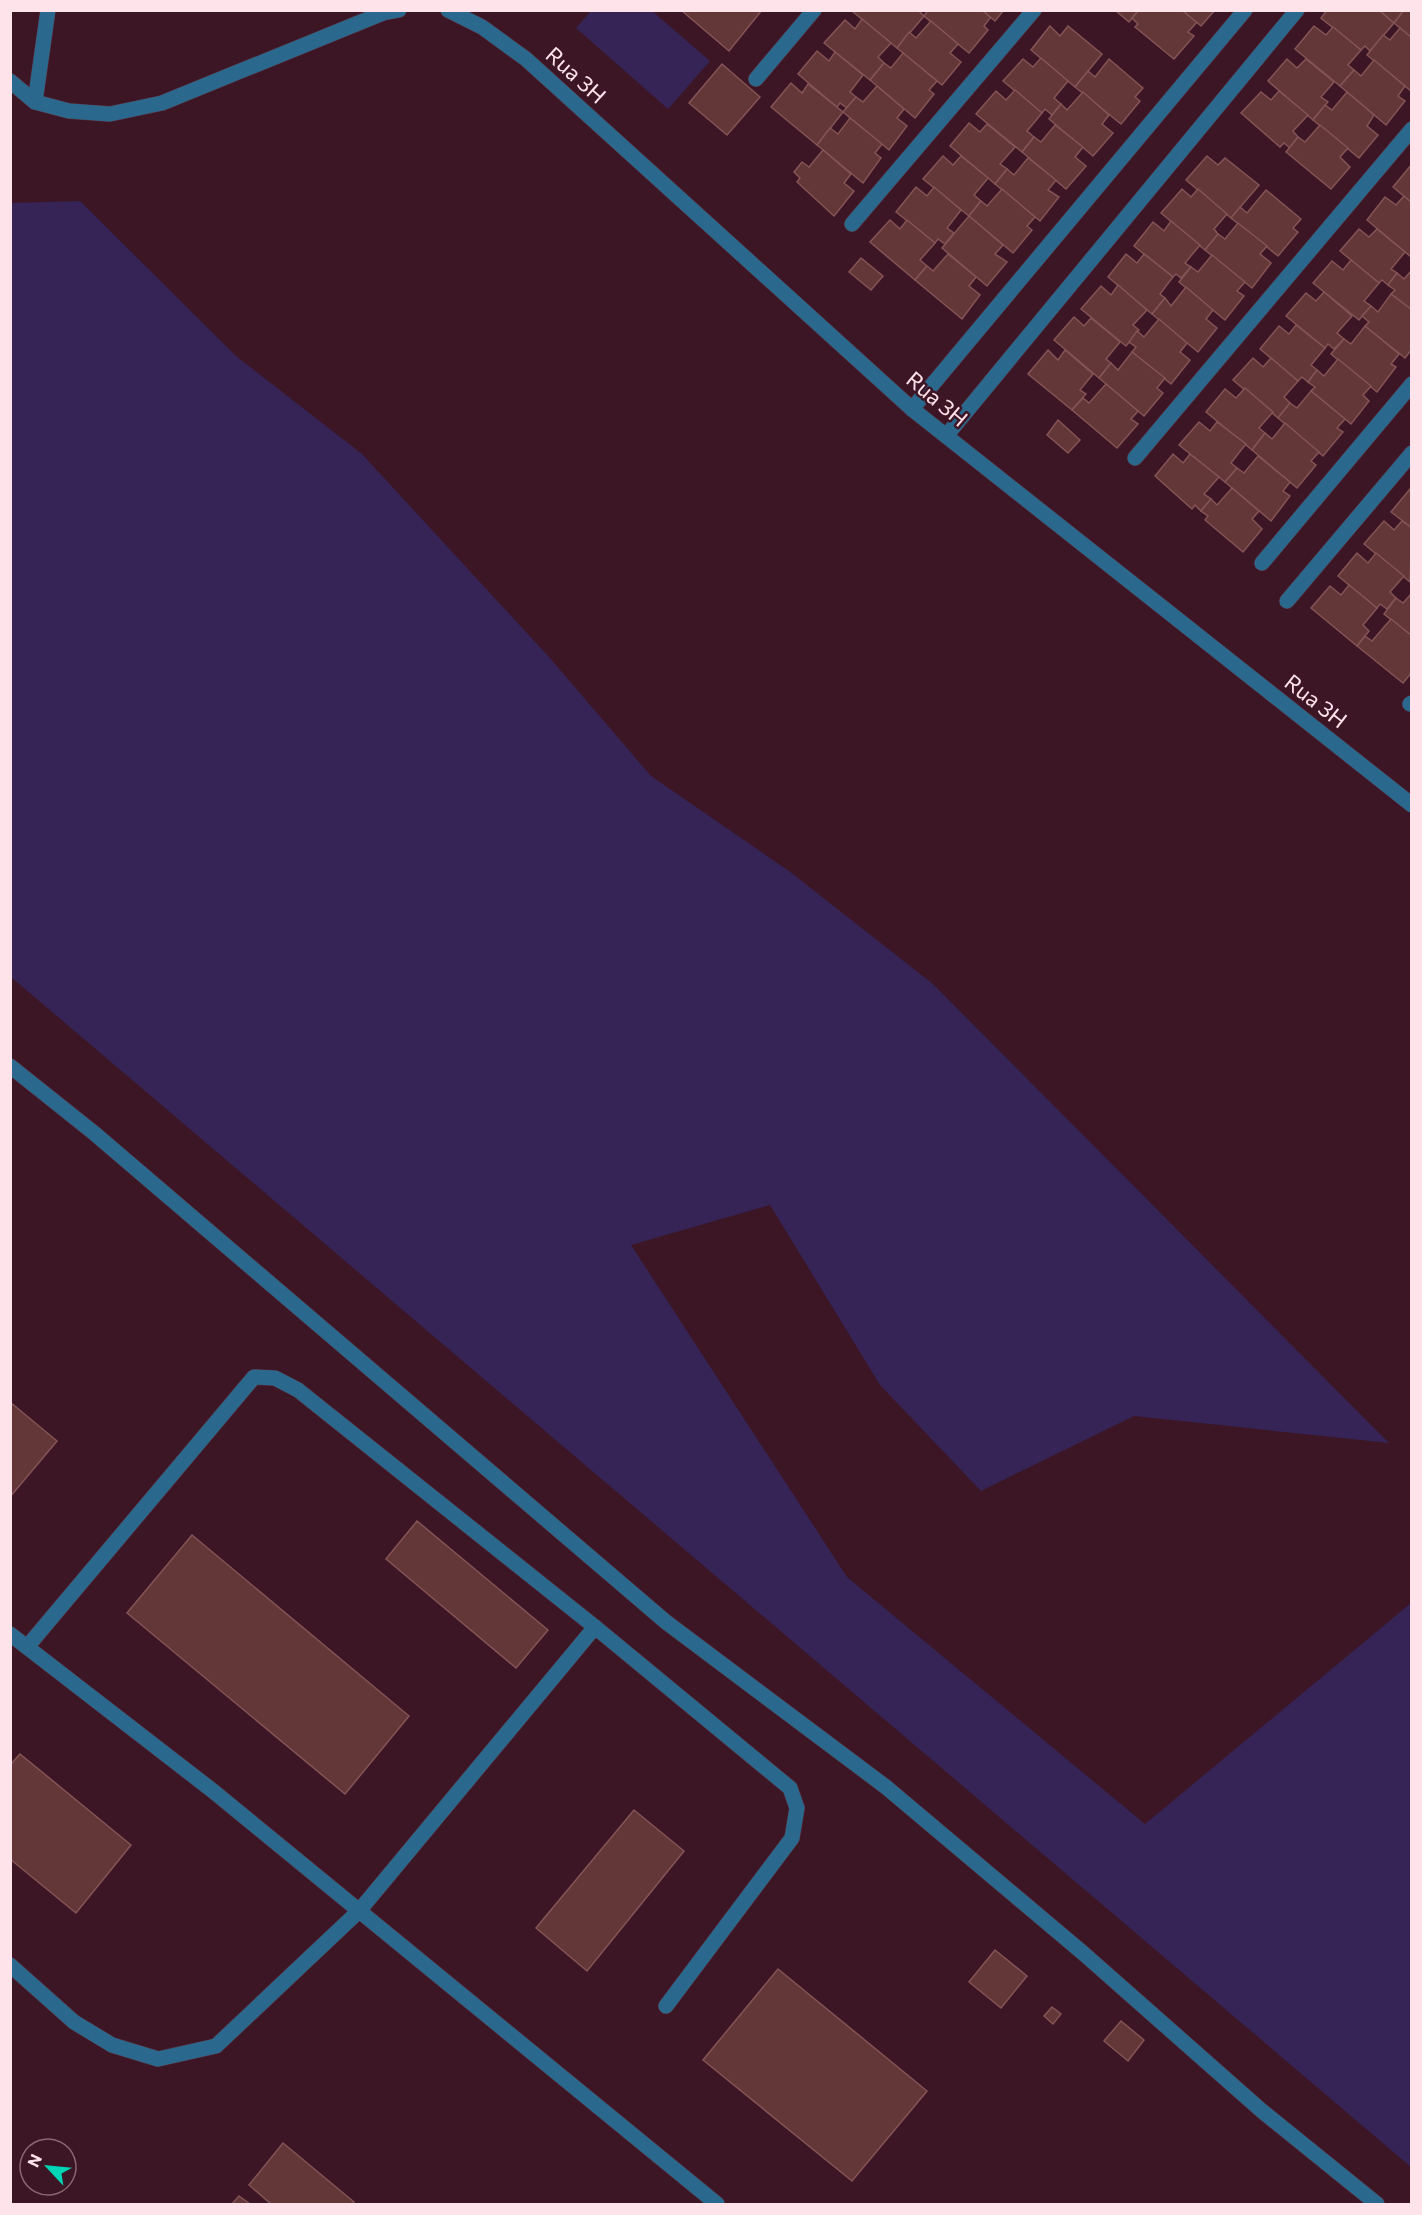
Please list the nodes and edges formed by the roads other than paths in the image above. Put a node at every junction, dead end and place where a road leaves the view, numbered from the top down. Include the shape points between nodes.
1 (48, 10) edge
2 (399, 10) edge
3 (448, 10) edge
4 (814, 10) edge
5 (1034, 10) edge
6 (1245, 10) edge
7 (1297, 10) edge
8 (756, 79) dead end
9 (10, 81) edge
10 (35, 102) junction
11 (1412, 129) edge
12 (852, 224) dead end
13 (1412, 384) edge
14 (912, 409) junction
15 (946, 436) junction
16 (1412, 453) edge
17 (1135, 458) dead end
18 (1262, 563) dead end
19 (1287, 601) dead end
20 (1412, 805) edge
21 (10, 1066) edge
22 (595, 1627) junction
23 (10, 1634) edge
24 (27, 1647) junction
25 (359, 1911) junction
26 (10, 1965) edge
27 (666, 2006) dead end
28 (717, 2205) edge
29 (1377, 2205) edge

1 - 10 street
2 - 10 street via 383,13 162,103 110,114 69,111
3 - 14 street, Rua 3H via 482,27 526,60
4 - 8 street
5 - 12 street
6 - 14 street
7 - 15 street
9 - 10 street
11 - 17 street
13 - 18 street
14 - 15 street, Rua 3H
15 - 20 street, Rua 3H
16 - 19 street
21 - 29 street via 666,1622 886,1787
22 - 24 street via 298,1390 274,1378 254,1377
22 - 25 street
22 - 27 street via 790,1788 797,1808 792,1838
23 - 24 street
24 - 25 street via 213,1791
25 - 26 street via 216,2046 158,2059 112,2044 74,2022
25 - 28 street

